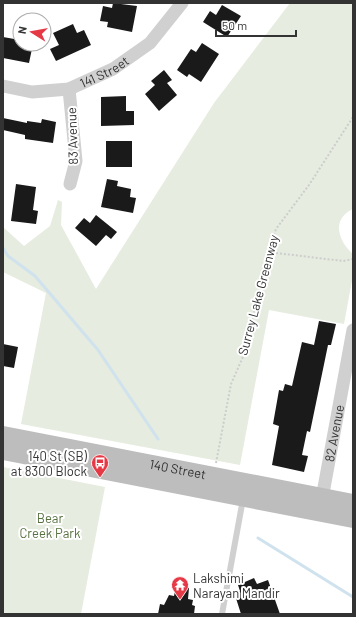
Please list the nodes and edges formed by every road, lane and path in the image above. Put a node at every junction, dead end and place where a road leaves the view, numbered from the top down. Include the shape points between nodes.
1 (182, 3) edge
2 (3, 86) edge
3 (69, 89) junction
4 (353, 117) edge
5 (70, 184) dead end
6 (268, 252) junction
7 (353, 259) edge
8 (353, 330) edge
9 (3, 435) edge
10 (3, 451) edge
11 (215, 465) dead end
12 (243, 497) junction
13 (353, 503) edge
14 (321, 505) junction
15 (353, 519) edge
16 (222, 614) edge

1 - 3 street, 141 Street via 150,42 114,69
2 - 3 street, 141 Street via 32,92
3 - 5 street, 83 Avenue via 76,161
4 - 6 path, Surrey Lake Greenway via 309,185 276,229
6 - 7 path via 343,261
6 - 11 path, Surrey Lake Greenway via 246,350 231,384
8 - 14 street, 82 Avenue
9 - 14 main road, 140 Street
10 - 12 main road, 140 Street
12 - 14 main road, 140 Street
12 - 16 lane
13 - 14 main road, 140 Street
14 - 15 main road, 140 Street

